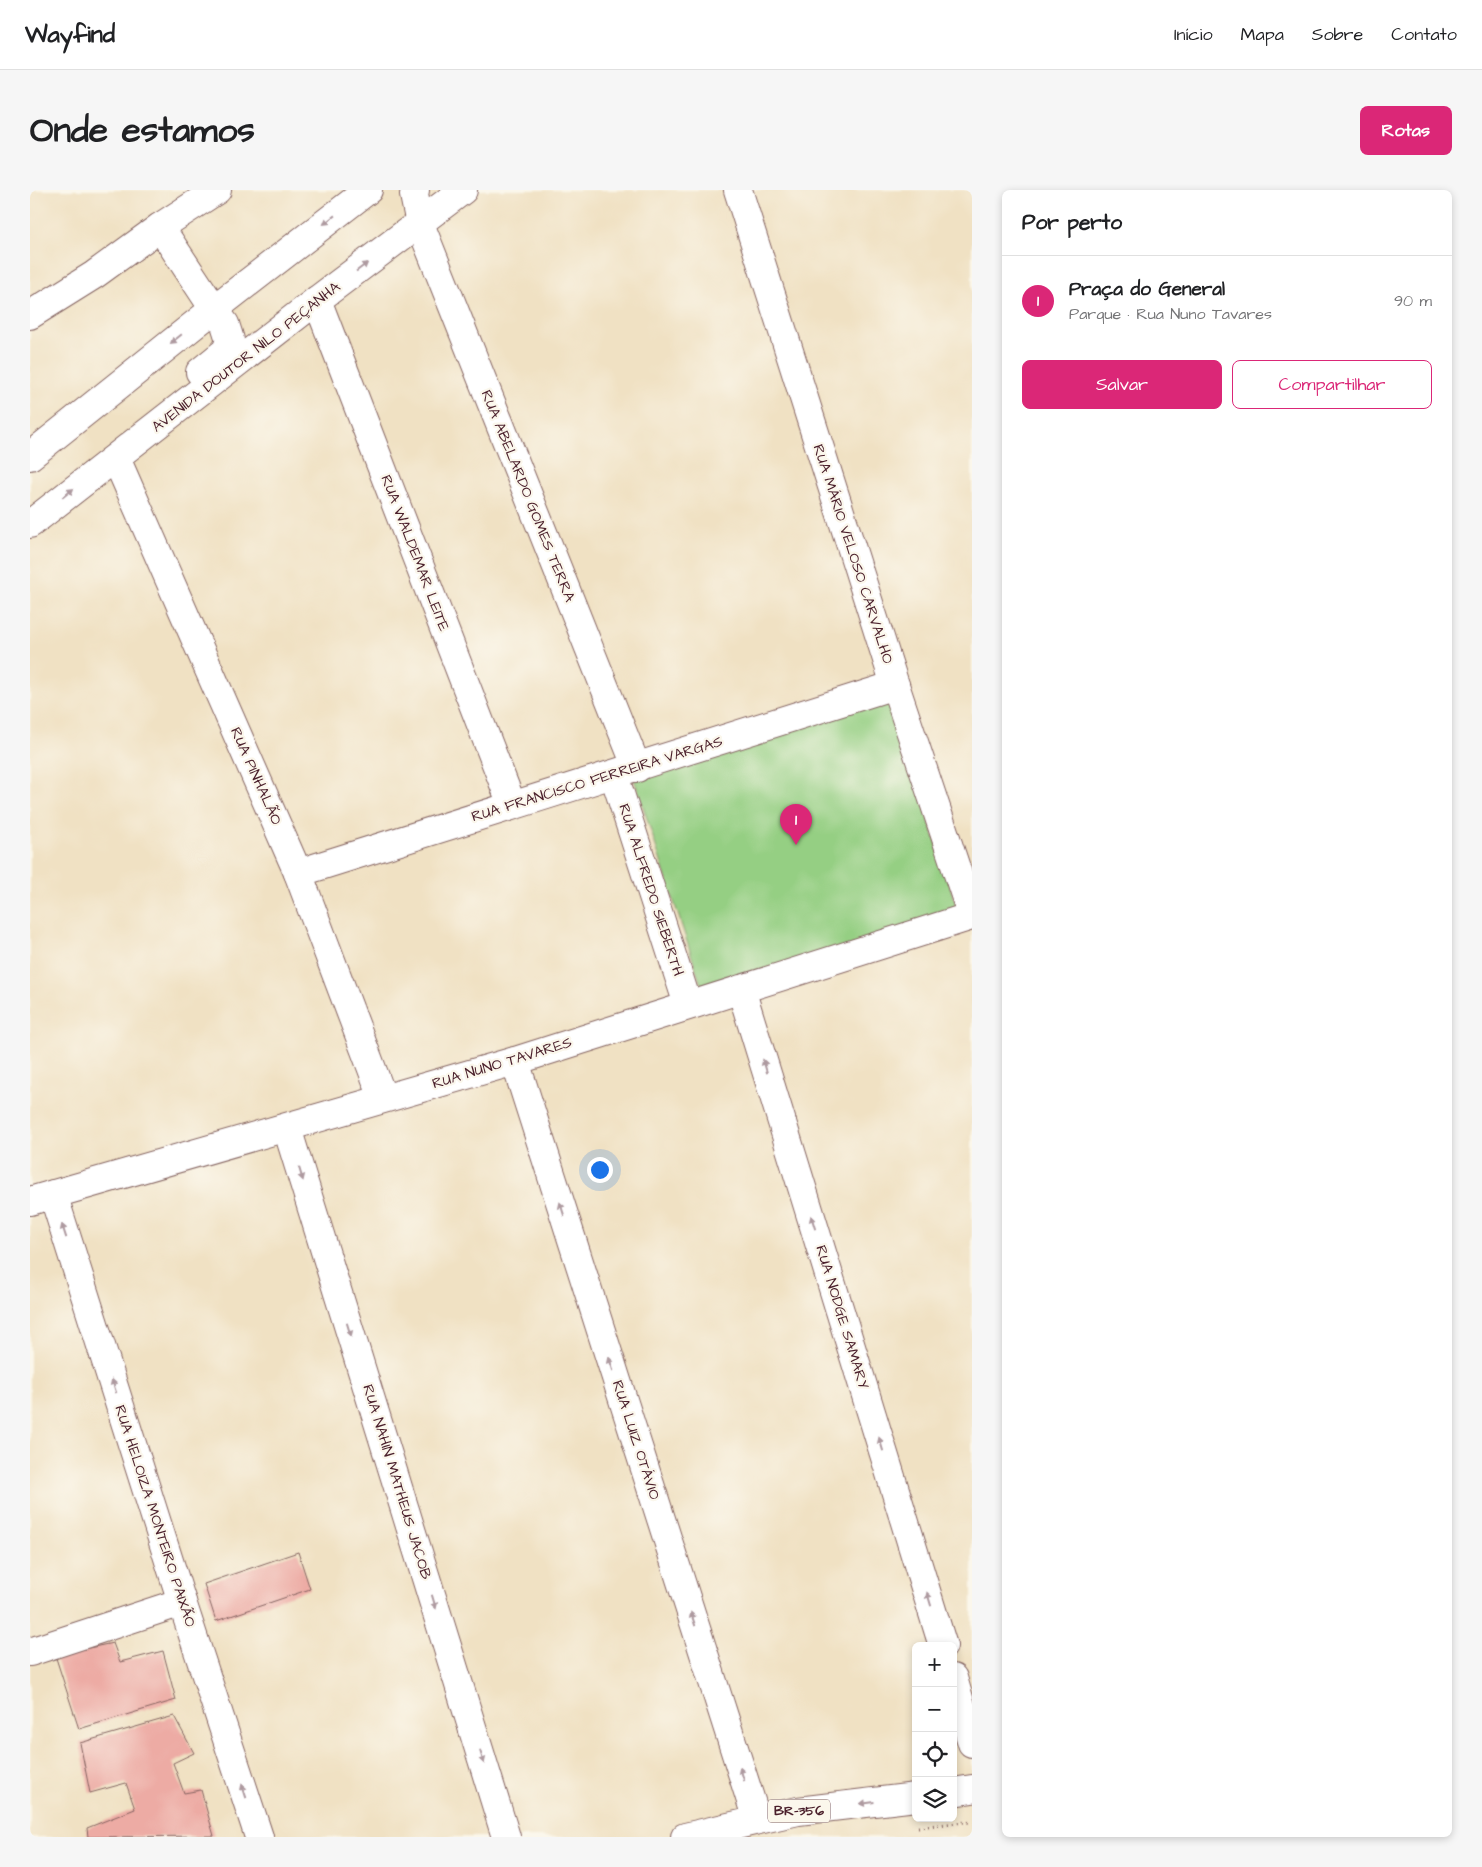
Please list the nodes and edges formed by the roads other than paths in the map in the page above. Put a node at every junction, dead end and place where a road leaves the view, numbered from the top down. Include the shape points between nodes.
1 (368, 190) edge
2 (415, 190) edge
3 (463, 190) edge
4 (738, 190) edge
5 (202, 194) edge
6 (420, 224) junction
7 (160, 227) junction
8 (317, 300) junction
9 (214, 309) junction
10 (30, 315) edge
11 (30, 456) edge
12 (116, 458) junction
13 (30, 524) edge
14 (895, 685) junction
15 (626, 772) junction
16 (512, 805) junction
17 (298, 873) junction
18 (972, 916) edge
19 (741, 989) junction
20 (688, 1005) junction
21 (515, 1061) junction
22 (383, 1098) junction
23 (287, 1128) junction
24 (41, 1197) edge
25 (182, 1602) junction
26 (942, 1642) edge
27 (30, 1652) edge
28 (956, 1687) edge
29 (972, 1742) edge
30 (972, 1789) edge
31 (957, 1791) edge
32 (912, 1797) edge
33 (757, 1820) junction
34 (259, 1837) edge
35 (506, 1837) edge
36 (684, 1837) edge

1 -> 9 street
2 - 6 street, RUA ABELARDO GOMES TERRA
3 - 6 street, AVENIDA DOUTOR NILO PEÇANHA
4 - 14 street, RUA MÁRIO VELOSO CARVALHO
5 - 7 street
8 -> 6 street, AVENIDA DOUTOR NILO PEÇANHA
6 - 15 street, RUA ABELARDO GOMES TERRA
7 - 9 street
7 - 10 street via 94,275
8 - 12 street, AVENIDA DOUTOR NILO PEÇANHA
8 - 16 street, RUA WALDEMAR LEITE
9 -> 11 street
9 - 12 street via 229,332 226,350 151,412
13 -> 12 street, AVENIDA DOUTOR NILO PEÇANHA
12 - 17 street, RUA PINHALÃO
14 - 15 street, RUA FRANCISCO FERREIRA VARGAS
14 - 18 street, RUA MÁRIO VELOSO CARVALHO
15 - 16 street, RUA FRANCISCO FERREIRA VARGAS
15 - 20 street, RUA ALFREDO SIEBERTH
16 - 17 street, RUA FRANCISCO FERREIRA VARGAS
17 - 22 street, RUA PINHALÃO
18 - 19 street, RUA NUNO TAVARES
19 - 20 street, RUA NUNO TAVARES
26 -> 19 street, RUA NODGE SAMARY
20 - 21 street, RUA NUNO TAVARES
21 - 22 street, RUA NUNO TAVARES
33 -> 21 street, RUA LUIZ OTÁVIO
22 - 23 street, RUA NUNO TAVARES
23 - 24 street, RUA NUNO TAVARES
23 -> 35 street, RUA NAHIN MATHEUS JACOB
25 -> 24 street, RUA HELOIZA MONTEIRO PAIXÃO
25 - 27 street
34 -> 25 street, RUA HELOIZA MONTEIRO PAIXÃO
28 - 29 street
30 - 31 street
32 -> 33 street, BR-356 via 798,1811
33 - 36 street, BR-356

